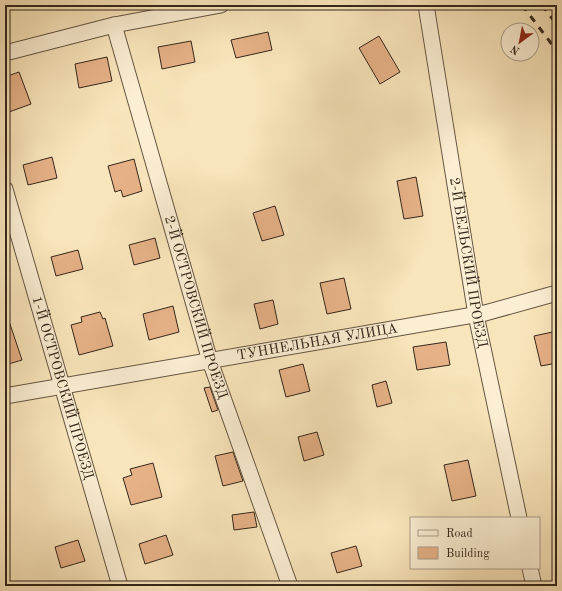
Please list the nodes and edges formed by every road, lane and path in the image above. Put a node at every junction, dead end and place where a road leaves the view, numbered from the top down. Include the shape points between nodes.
1 (221, 5) edge
2 (426, 5) edge
3 (114, 25) junction
4 (5, 53) edge
5 (5, 190) edge
6 (557, 293) edge
7 (476, 315) junction
8 (210, 361) junction
9 (62, 386) junction
10 (5, 396) edge
11 (519, 517) edge
12 (530, 569) edge
13 (120, 586) edge
14 (290, 586) edge
15 (534, 586) edge

1 - 3 street
2 - 7 street, 2-Й БЕЛЬСКИЙ ПРОЕЗД
3 - 4 street
3 - 8 street, 2-Й ОСТРОВСКИЙ ПРОЕЗД
5 - 9 street, 1-Й ОСТРОВСКИЙ ПРОЕЗД
6 - 7 street, ТУННЕЛЬНАЯ УЛИЦА
7 - 8 street, ТУННЕЛЬНАЯ УЛИЦА
7 - 11 street, 2-Й БЕЛЬСКИЙ ПРОЕЗД
8 - 9 street, ТУННЕЛЬНАЯ УЛИЦА
8 - 14 street, 2-Й ОСТРОВСКИЙ ПРОЕЗД
9 - 10 street, ТУННЕЛЬНАЯ УЛИЦА
9 - 13 street, 1-Й ОСТРОВСКИЙ ПРОЕЗД
12 - 15 street

